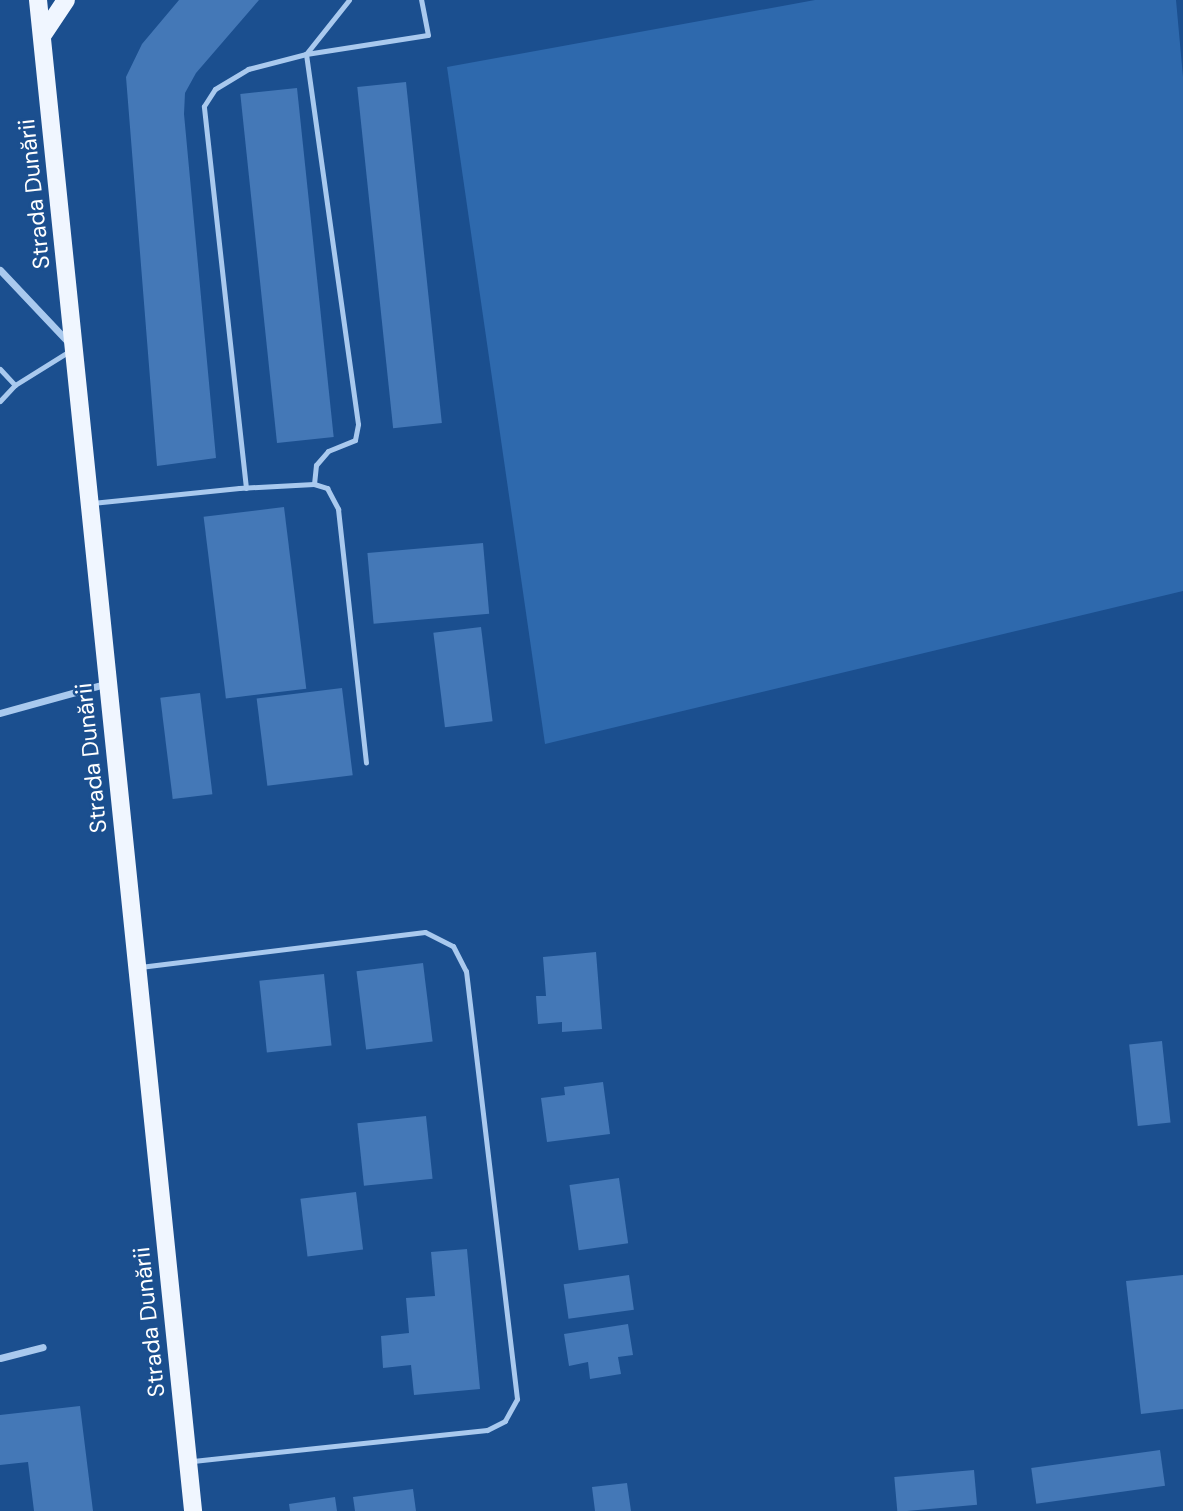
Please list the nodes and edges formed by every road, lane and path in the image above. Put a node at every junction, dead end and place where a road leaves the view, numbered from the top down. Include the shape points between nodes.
1 (38, 0) edge
2 (66, 0) edge
3 (349, 0) edge
4 (421, 0) edge
5 (42, 36) junction
6 (306, 54) junction
7 (0, 270) edge
8 (74, 349) junction
9 (0, 369) edge
10 (15, 384) junction
11 (0, 401) edge
12 (314, 484) junction
13 (246, 488) junction
14 (90, 503) junction
15 (108, 683) junction
16 (0, 713) edge
17 (366, 762) dead end
18 (138, 968) junction
19 (43, 1347) dead end
20 (0, 1358) edge
21 (188, 1461) junction
22 (193, 1511) edge

1 - 5 main road, Strada Dunării
2 - 5 main road
3 - 6 lane
4 - 6 lane via 428,35
5 - 8 main road, Strada Dunării
6 - 12 lane via 358,424 355,440 328,451 316,465
6 - 13 lane via 248,69 215,89 204,106
7 - 8 street
8 - 10 lane
8 - 14 main road, Strada Dunării
9 - 10 lane
10 - 11 lane
12 - 13 lane
12 - 17 lane via 327,488 338,509
13 - 14 lane
14 - 15 main road, Strada Dunării
15 - 16 street
15 - 18 main road, Strada Dunării
18 - 21 main road, Strada Dunării
18 - 21 lane via 425,932 453,946 466,971 517,1399 505,1421 487,1430
19 - 20 street
21 - 22 main road, Strada Dunării

